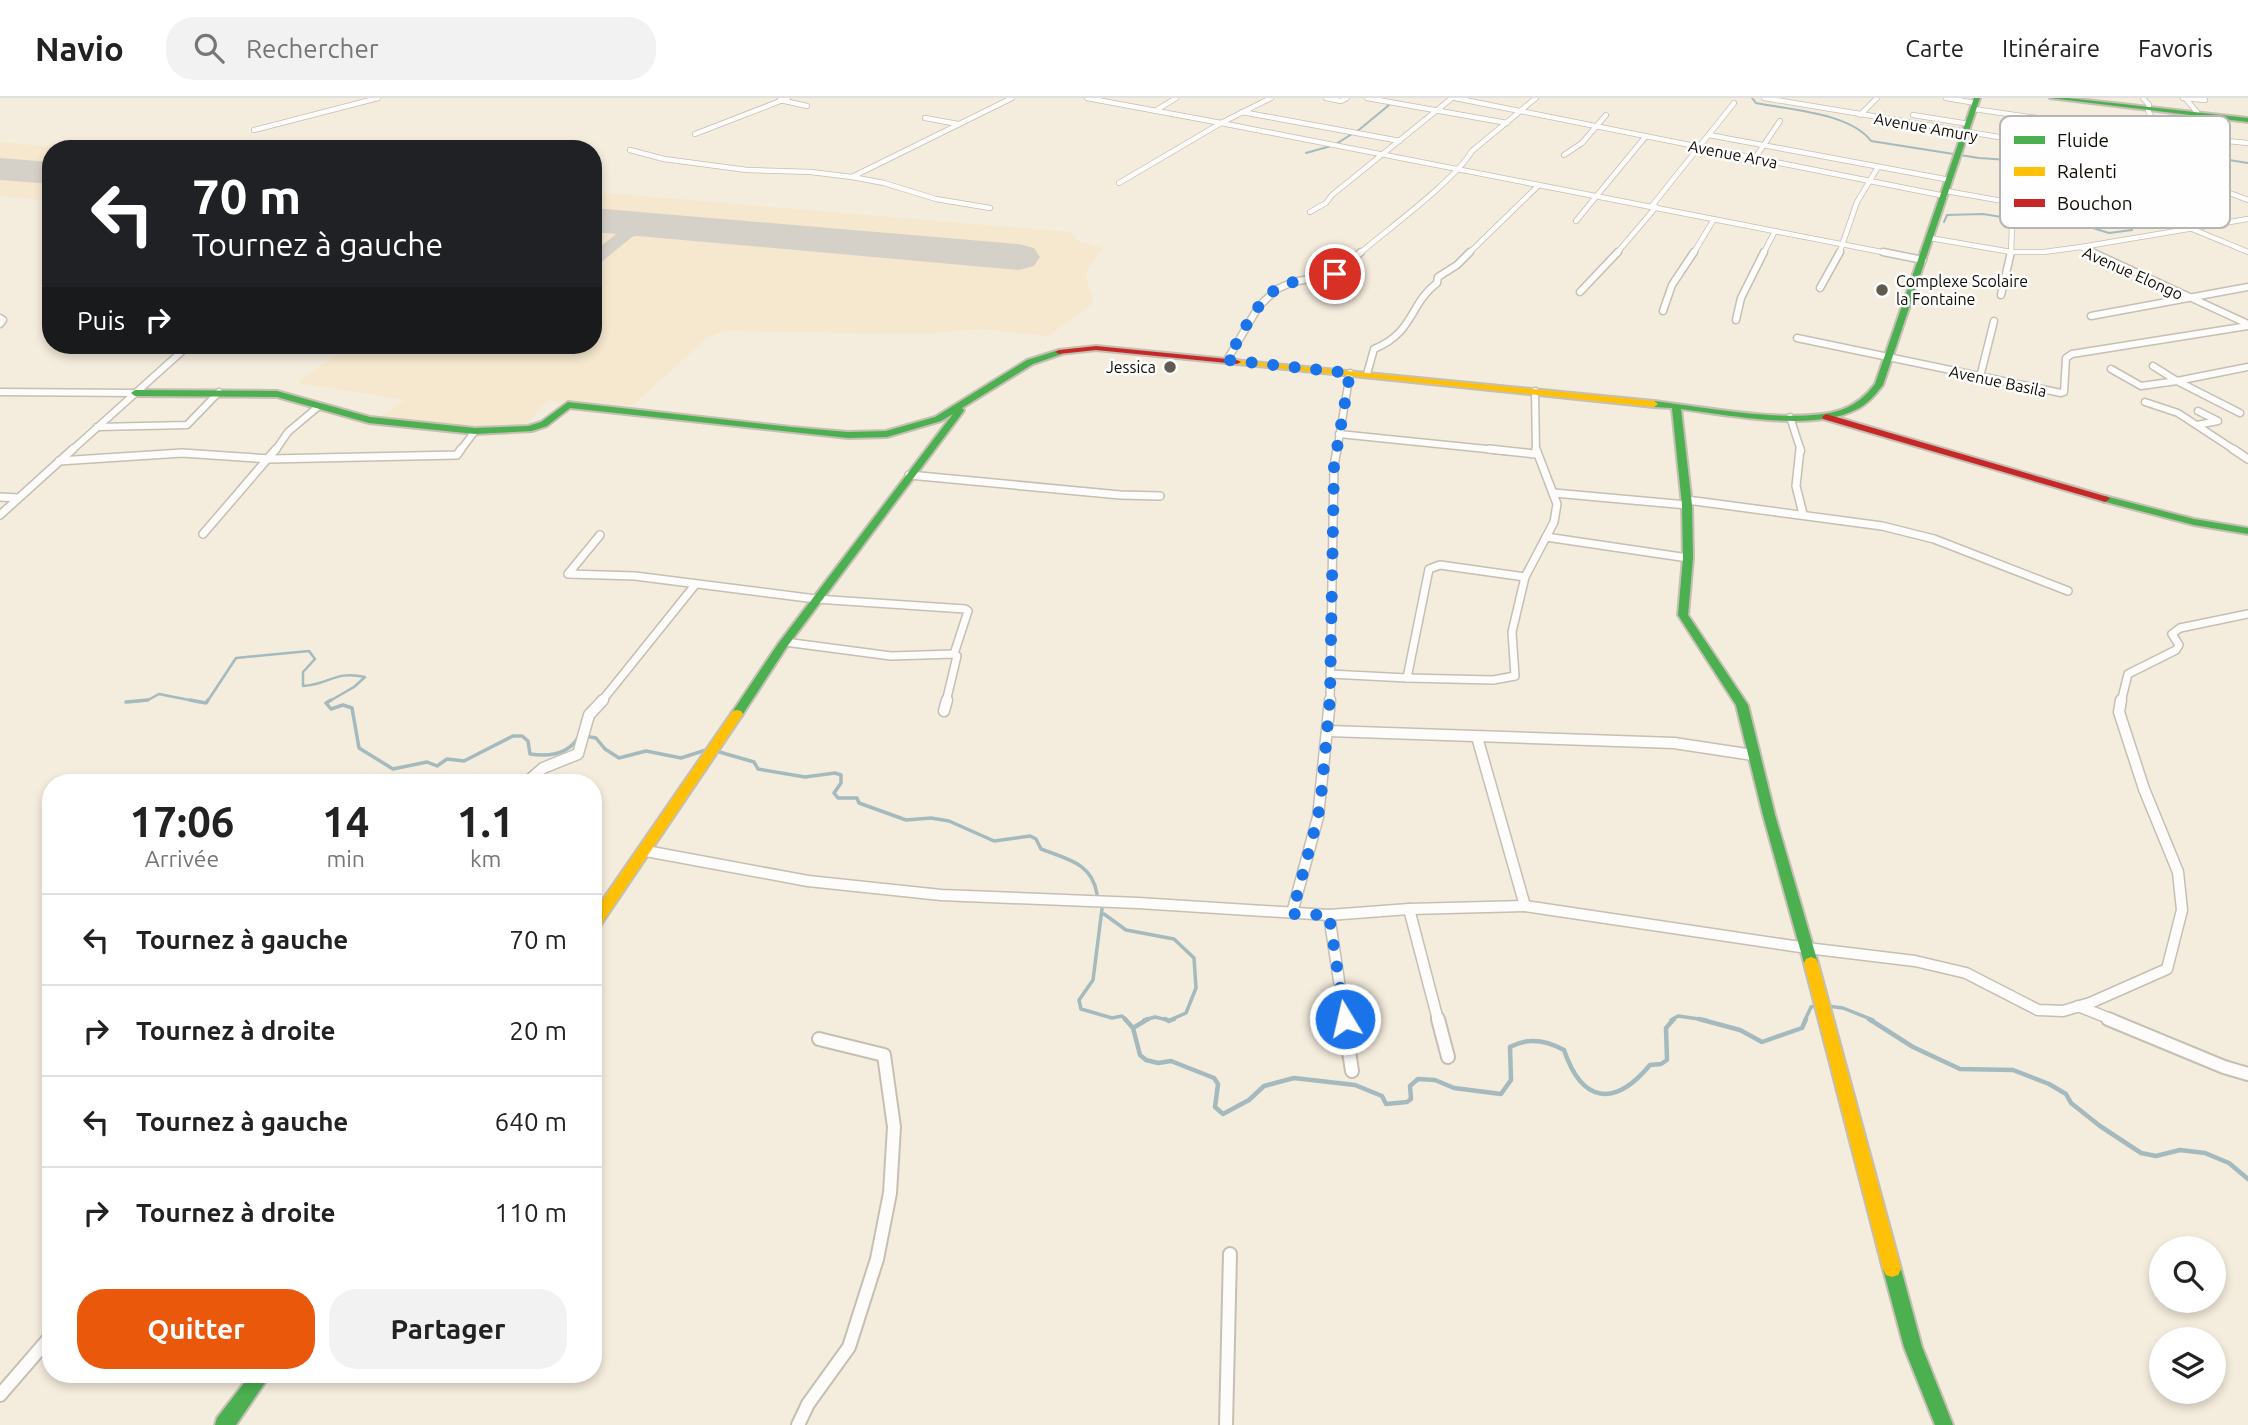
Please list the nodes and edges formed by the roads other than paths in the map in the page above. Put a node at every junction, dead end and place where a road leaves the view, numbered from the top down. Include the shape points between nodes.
1 (378, 98) edge
2 (772, 98) edge
3 (788, 98) edge
4 (997, 98) edge
5 (1087, 98) edge
6 (1176, 98) edge
7 (1271, 98) edge
8 (1326, 98) edge
9 (1347, 98) edge
10 (1367, 98) edge
11 (1453, 98) edge
12 (1536, 98) edge
13 (1764, 98) edge
14 (1877, 98) edge
15 (1946, 98) edge
16 (2053, 98) edge
17 (2072, 98) edge
18 (2184, 98) edge
19 (1011, 99) edge
20 (782, 100) junction
21 (2205, 100) dead end
22 (1734, 103) dead end
23 (1976, 103) edge
24 (2146, 105) edge
25 (807, 106) dead end
26 (1435, 109) junction
27 (1155, 111) junction
28 (1521, 111) junction
29 (1242, 112) junction
30 (2197, 112) junction
31 (1606, 115) dead end
32 (1860, 115) junction
33 (1913, 115) dead end
34 (2054, 116) edge
35 (2226, 116) edge
36 (2226, 116) edge
37 (2230, 117) edge
38 (2230, 117) edge
39 (925, 118) dead end
40 (2248, 119) edge
41 (1780, 121) dead end
42 (1221, 123) junction
43 (1507, 123) junction
44 (960, 124) junction
45 (1595, 127) junction
46 (1967, 129) junction
47 (254, 130) dead end
48 (695, 134) dead end
49 (1709, 135) junction
50 (2000, 135) edge
51 (1646, 136) junction
52 (1400, 141) junction
53 (2230, 141) edge
54 (2248, 143) edge
55 (1764, 144) junction
56 (1699, 147) junction
57 (629, 150) dead end
58 (1383, 154) junction
59 (1564, 155) dead end
60 (1818, 155) junction
61 (1755, 158) junction
62 (1878, 167) junction
63 (1457, 169) junction
64 (1809, 169) junction
65 (852, 177) junction
66 (1870, 181) junction
67 (1119, 183) dead end
68 (1539, 185) junction
69 (1947, 189) junction
70 (2230, 193) edge
71 (1595, 196) junction
72 (2000, 199) edge
73 (2248, 200) edge
74 (1653, 207) junction
75 (990, 208) dead end
76 (1310, 212) dead end
77 (1714, 219) junction
78 (2248, 219) edge
79 (1576, 221) dead end
80 (2230, 222) edge
81 (2012, 228) edge
82 (2198, 228) edge
83 (2193, 229) junction
84 (1775, 231) junction
85 (1930, 238) junction
86 (1844, 244) junction
87 (2081, 247) junction
88 (2011, 252) junction
89 (2248, 253) edge
90 (1923, 260) junction
91 (2248, 287) edge
92 (1820, 288) dead end
93 (1580, 292) dead end
94 (2001, 295) dead end
95 (2191, 298) junction
96 (1662, 311) dead end
97 (2091, 316) dead end
98 (1736, 320) dead end
99 (1994, 321) dead end
100 (2248, 325) edge
101 (1797, 338) dead end
102 (179, 354) edge
103 (1890, 358) junction
104 (1227, 360) junction
105 (2153, 366) dead end
106 (2248, 368) edge
107 (2111, 369) dead end
108 (1350, 373) junction
109 (1367, 374) junction
110 (1980, 377) junction
111 (2177, 381) junction
112 (1535, 391) junction
113 (0, 392) edge
114 (219, 392) junction
115 (135, 393) junction
116 (2145, 402) dead end
117 (965, 404) junction
118 (1676, 405) junction
119 (319, 406) junction
120 (2198, 411) dead end
121 (2240, 413) dead end
122 (1823, 416) junction
123 (1790, 417) junction
124 (923, 425) junction
125 (2197, 425) junction
126 (97, 427) junction
127 (475, 431) junction
128 (942, 434) junction
129 (1339, 434) junction
130 (1535, 454) dead end
131 (270, 458) junction
132 (2248, 459) edge
133 (59, 461) junction
134 (909, 475) junction
135 (1555, 492) junction
136 (1160, 496) dead end
137 (0, 498) edge
138 (18, 498) junction
139 (1687, 503) junction
140 (1803, 514) junction
141 (0, 515) edge
142 (2248, 531) edge
143 (203, 534) dead end
144 (600, 535) dead end
145 (1546, 537) junction
146 (1688, 558) junction
147 (1525, 577) junction
148 (695, 585) junction
149 (2068, 591) dead end
150 (816, 599) junction
151 (2248, 614) edge
152 (785, 642) junction
153 (954, 654) junction
154 (1330, 674) junction
155 (1407, 678) junction
156 (944, 711) dead end
157 (1328, 731) junction
158 (1477, 737) junction
159 (1753, 755) junction
160 (536, 774) edge
161 (646, 851) junction
162 (1525, 906) junction
163 (1409, 909) junction
164 (602, 912) edge
165 (1292, 914) junction
166 (1329, 915) junction
167 (1807, 948) junction
168 (2078, 1006) junction
169 (819, 1039) dead end
170 (1448, 1057) dead end
171 (1352, 1071) dead end
172 (2248, 1074) edge
173 (1230, 1254) dead end
174 (42, 1346) edge
175 (255, 1383) edge
176 (0, 1395) edge
177 (224, 1425) edge
178 (798, 1425) edge
179 (1226, 1425) edge
180 (1944, 1425) edge

1 - 47 street
2 - 20 street
3 - 20 street
4 - 19 street
5 - 27 street
6 - 27 street
7 - 29 street
8 - 9 street
10 - 26 street
11 - 26 street
11 - 28 street, Avenue Arva
12 - 28 street
13 - 32 street, Avenue Amury
14 - 32 street
15 - 23 street
16 - 24 street
17 - 24 street
18 - 21 street
18 - 30 street
19 - 44 street
20 - 25 street
20 - 48 street
22 - 49 street
23 - 34 street
23 - 46 street
24 - 30 street
24 - 35 street
26 - 43 street
26 - 52 street
27 - 42 street
28 - 43 street
28 - 45 street, Avenue Arva
29 - 42 street
29 - 52 street
30 - 36 street
31 - 45 street
32 - 46 street, Avenue Amury
33 - 46 street
37 - 40 street
38 - 40 street
39 - 44 street
41 - 55 street
42 - 58 street
42 - 67 street
43 - 63 street
44 - 65 street
45 - 51 street, Avenue Arva
45 - 59 street
46 - 50 street, Avenue Amury
46 - 69 street
49 - 55 street
49 - 56 street
51 - 56 street, Avenue Arva
51 - 71 street
52 - 58 street
53 - 54 street
55 - 60 street
55 - 61 street
56 - 61 street, Avenue Arva
56 - 74 street
57 - 65 street via 747,170
58 - 63 street
58 - 76 street
60 - 62 street
60 - 64 street
61 - 64 street, Avenue Arva
62 - 66 street
62 - 69 street
63 - 68 street
63 - 104 street via 1335,274 1275,289
64 - 66 street, Avenue Arva
65 - 75 street
66 - 69 street, Avenue Arva
66 - 86 street via 1857,202
68 - 71 street
68 - 109 street via 1457,265 1438,277 1413,318 1391,342 1374,349
69 - 72 street
69 - 85 street
70 - 73 street
71 - 74 street
71 - 79 street
74 - 77 street
74 - 93 street via 1639,230
77 - 84 street
77 - 96 street via 1679,271
78 - 80 street
81 - 88 street
82 - 83 street
83 - 87 street
83 - 89 street
84 - 86 street
84 - 98 street via 1741,298
85 - 88 street, Avenue Elongo
85 - 90 street
86 - 90 street
86 - 92 street
87 - 88 street, Avenue Elongo
87 - 95 street, Avenue Elongo
88 - 94 street
90 - 103 street
91 - 95 street
95 - 97 street
95 - 100 street, Avenue Elongo
99 - 110 street
100 - 110 street, Avenue Basila via 2072,354 2066,358 2061,393
101 - 103 street, Avenue Basila
102 - 115 street
103 - 110 street, Avenue Basila
103 - 122 street via 1870,399 1849,411
104 - 108 street
104 - 117 street via 1074,349 1030,362
105 - 111 street
106 - 111 street
107 - 111 street via 2141,386
108 - 109 street
108 - 129 street
109 - 112 street
111 - 121 street
112 - 118 street
112 - 135 street via 1536,452
113 - 115 street
114 - 115 street
114 - 119 street via 277,394
114 - 126 street via 187,425
115 - 126 street
116 - 125 street via 2165,407
117 - 124 street
117 - 128 street
118 - 123 street
118 - 139 street
119 - 127 street via 369,420
119 - 131 street via 288,432
120 - 125 street via 2218,421
122 - 123 street
122 - 142 street via 2161,515
123 - 140 street via 1801,451 1796,486
124 - 127 street via 887,434 848,435 568,405 544,424 529,429
124 - 128 street via 936,426
125 - 132 street
126 - 133 street
127 - 131 street via 457,455
128 - 134 street
129 - 130 street
129 - 154 street via 1334,466
131 - 133 street via 182,453
131 - 143 street
133 - 138 street
134 - 136 street
134 - 150 street
135 - 139 street
135 - 145 street via 1557,504
137 - 138 street
138 - 141 street
139 - 140 street
139 - 146 street
140 - 149 street via 1934,539
144 - 148 street via 568,574 635,576
145 - 146 street
145 - 147 street
146 - 159 street via 1683,615 1739,698
147 - 155 street via 1440,565 1429,569
147 - 155 street via 1512,632 1515,676 1493,680
148 - 150 street
148 - 160 street via 589,715 578,754
150 - 152 street
150 - 153 street via 965,609
151 - 168 street via 2183,624 2172,634 2179,645 2176,650 2128,674 2119,712 2177,868 2182,910 2166,969
152 - 153 street via 891,656
152 - 161 street
153 - 156 street
154 - 155 street
154 - 157 street
157 - 158 street
157 - 165 street via 1318,817
158 - 159 street via 1674,743
158 - 162 street
159 - 167 street
161 - 164 street
161 - 165 street via 857,887
162 - 163 street
162 - 167 street
163 - 166 street
163 - 170 street
165 - 166 street
166 - 171 street
167 - 168 street via 1915,961 1966,973 2038,1010
167 - 180 street via 1913,1347
168 - 172 street
169 - 178 street via 884,1055 894,1126 890,1193 873,1272 849,1347
173 - 179 street
174 - 176 street
175 - 177 street

